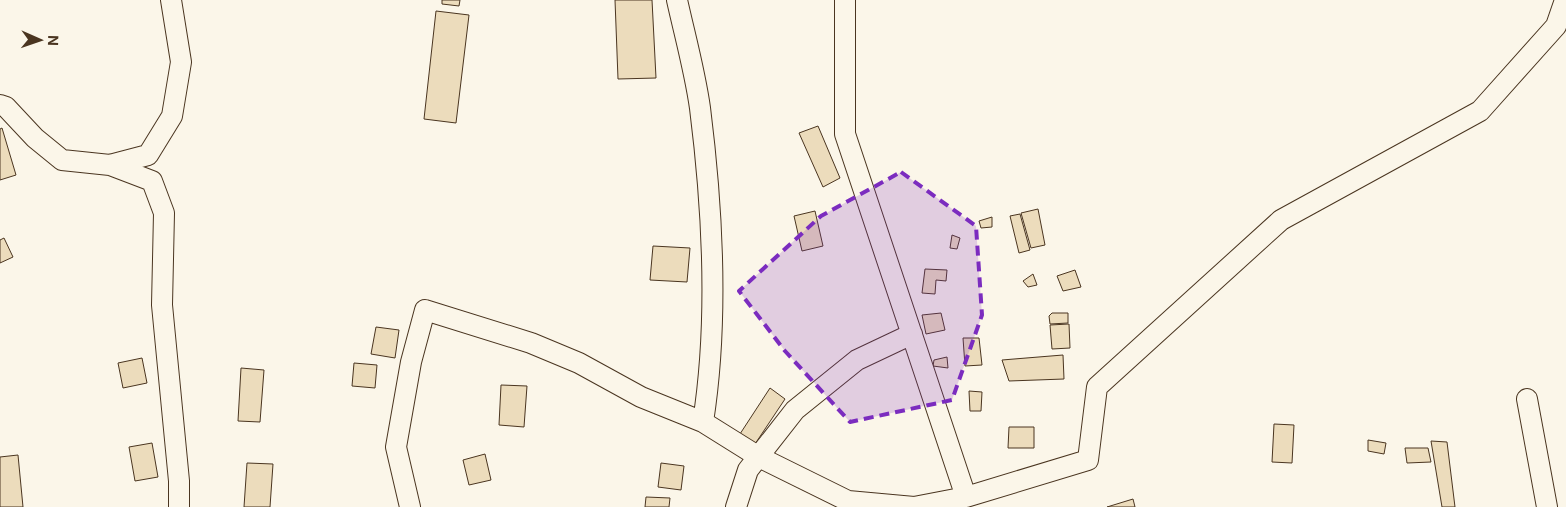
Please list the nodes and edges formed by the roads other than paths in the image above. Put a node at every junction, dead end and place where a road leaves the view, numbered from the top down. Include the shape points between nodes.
1 (170, 0) edge
2 (678, 0) edge
3 (844, 0) edge
4 (1565, 0) edge
5 (0, 105) edge
6 (110, 165) junction
7 (912, 334) junction
8 (1527, 399) dead end
9 (703, 422) junction
10 (759, 457) junction
11 (959, 504) edge
12 (179, 507) edge
13 (410, 507) edge
14 (736, 507) edge
15 (1547, 507) edge

1 - 6 street via 181,62 172,116 148,154
2 - 9 street via 700,106 711,255 709,383
3 - 7 street via 845,134
4 - 11 street via 1556,26 1480,111 1281,220 1096,387 1088,460
5 - 6 street via 62,160
6 - 12 street via 152,181 164,213 162,305
7 - 10 street via 857,360 803,403
7 - 11 street
8 - 15 street
9 - 10 street
9 - 13 street via 641,397 580,363 531,343 424,310 396,447
10 - 11 street via 848,501 914,507
10 - 14 street via 748,470

